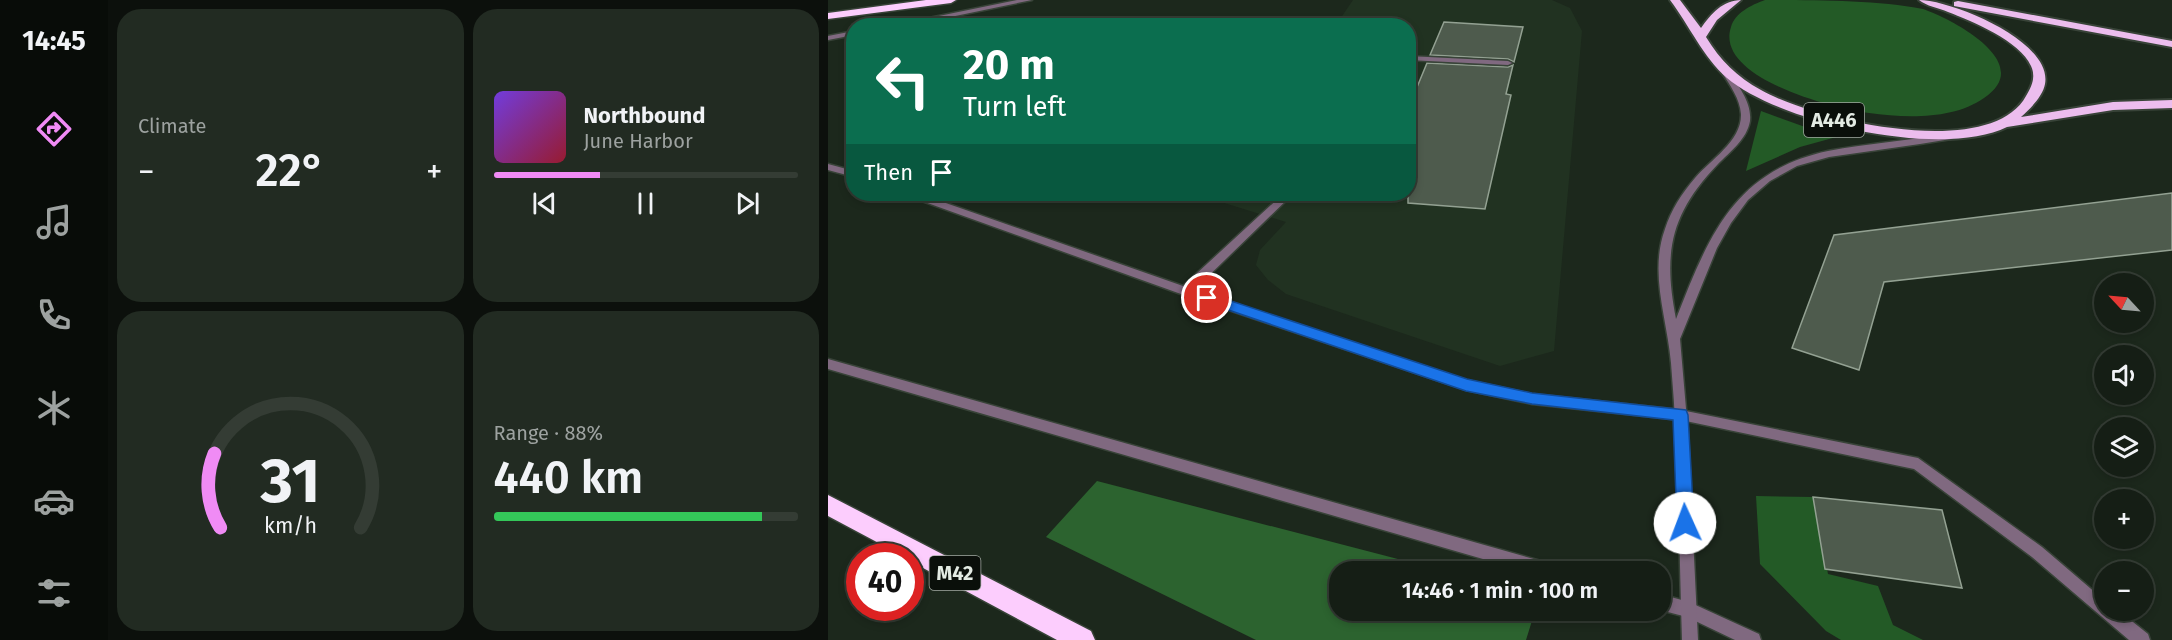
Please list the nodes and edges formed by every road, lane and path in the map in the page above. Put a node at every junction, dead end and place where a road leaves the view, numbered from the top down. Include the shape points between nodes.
1 (951, 0) edge
2 (1028, 0) edge
3 (1675, 0) edge
4 (1736, 0) edge
5 (1924, 0) edge
6 (1934, 0) edge
7 (828, 16) edge
8 (935, 18) edge
9 (846, 35) edge
10 (1702, 35) junction
11 (828, 38) edge
12 (2172, 44) edge
13 (1416, 58) edge
14 (1508, 63) dead end
15 (1726, 73) junction
16 (2172, 104) edge
17 (2006, 123) junction
18 (1951, 136) junction
19 (828, 167) edge
20 (846, 172) edge
21 (932, 201) edge
22 (1281, 201) edge
23 (1185, 291) junction
24 (1675, 337) junction
25 (828, 364) edge
26 (1681, 415) junction
27 (828, 505) edge
28 (1517, 561) edge
29 (2094, 601) edge
30 (1671, 605) edge
31 (1689, 610) junction
32 (2119, 621) edge
33 (1082, 640) edge
34 (1690, 640) edge
35 (1753, 640) edge
36 (2142, 640) edge

1 - 7 highway
2 - 8 street
3 - 10 highway, A446
4 - 10 highway via 1713,18
5 - 17 highway, A446 via 1996,29 2014,40 2033,62 2040,87
6 - 12 highway
9 - 11 street
10 - 15 highway, A446
13 - 14 street
15 - 18 highway, A446 via 1759,95 1806,113 1854,125
15 - 24 street via 1744,102 1745,123 1687,196 1667,237 1664,285
16 - 17 highway, A446 via 2113,106
17 - 18 highway, A446
18 - 24 street via 1798,161 1767,179 1744,197 1716,235
19 - 20 street
21 - 23 street
22 - 23 street
23 - 26 street via 1466,385 1532,399
24 - 26 street
25 - 28 street
26 - 29 street via 1917,464 2037,552
26 - 31 street
27 - 33 highway, M42
30 - 31 street
31 - 34 street
31 - 35 street
32 - 36 street

